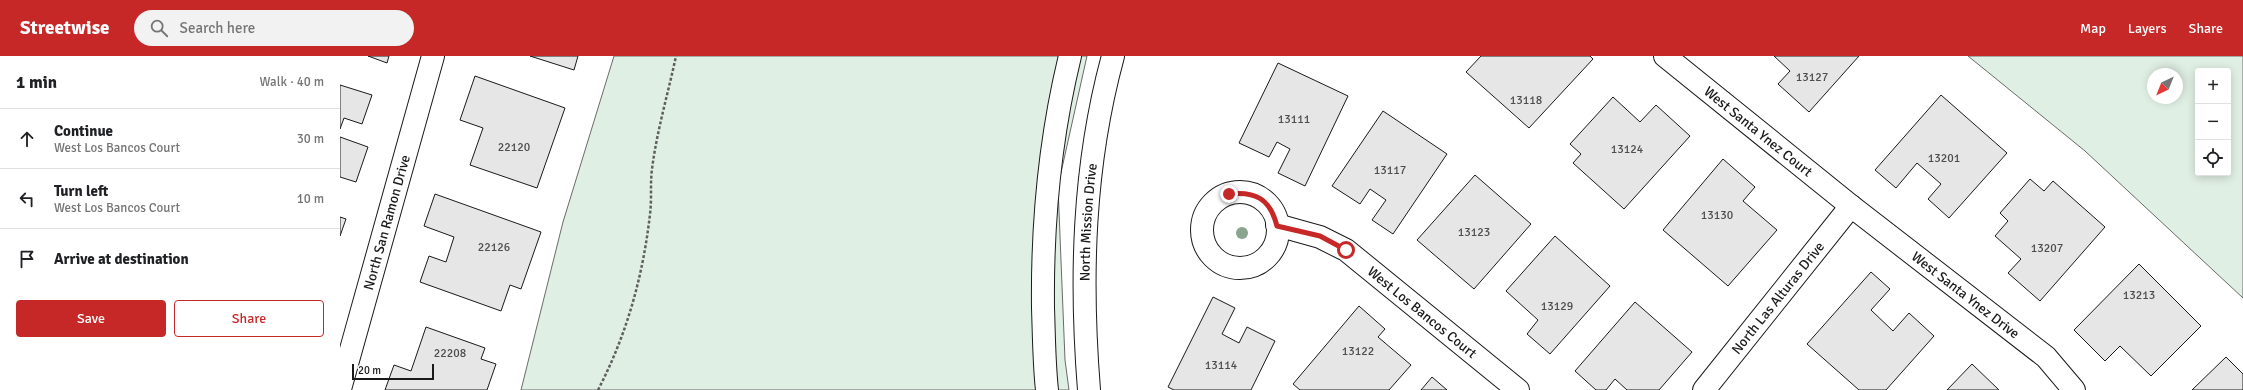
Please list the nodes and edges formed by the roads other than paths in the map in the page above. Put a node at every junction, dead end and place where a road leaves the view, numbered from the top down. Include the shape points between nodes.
1 (433, 56) edge
2 (1070, 56) edge
3 (1113, 56) edge
4 (1666, 56) edge
5 (1851, 206) junction
6 (1277, 226) dead end
7 (340, 389) edge
8 (1047, 390) edge
9 (1089, 390) edge
10 (1518, 390) edge
11 (1704, 390) edge
12 (2074, 390) edge

1 - 7 street, North San Ramon Drive
2 - 8 street via 1056,123 1045,233 1044,337
3 - 9 street, North Mission Drive via 1101,99 1086,220 1084,318
4 - 5 street, West Santa Ynez Court
5 - 11 street, North Las Alturas Drive
5 - 12 street, West Santa Ynez Drive via 2046,357
6 - 10 street, West Los Bancos Court via 1320,236 1346,250

